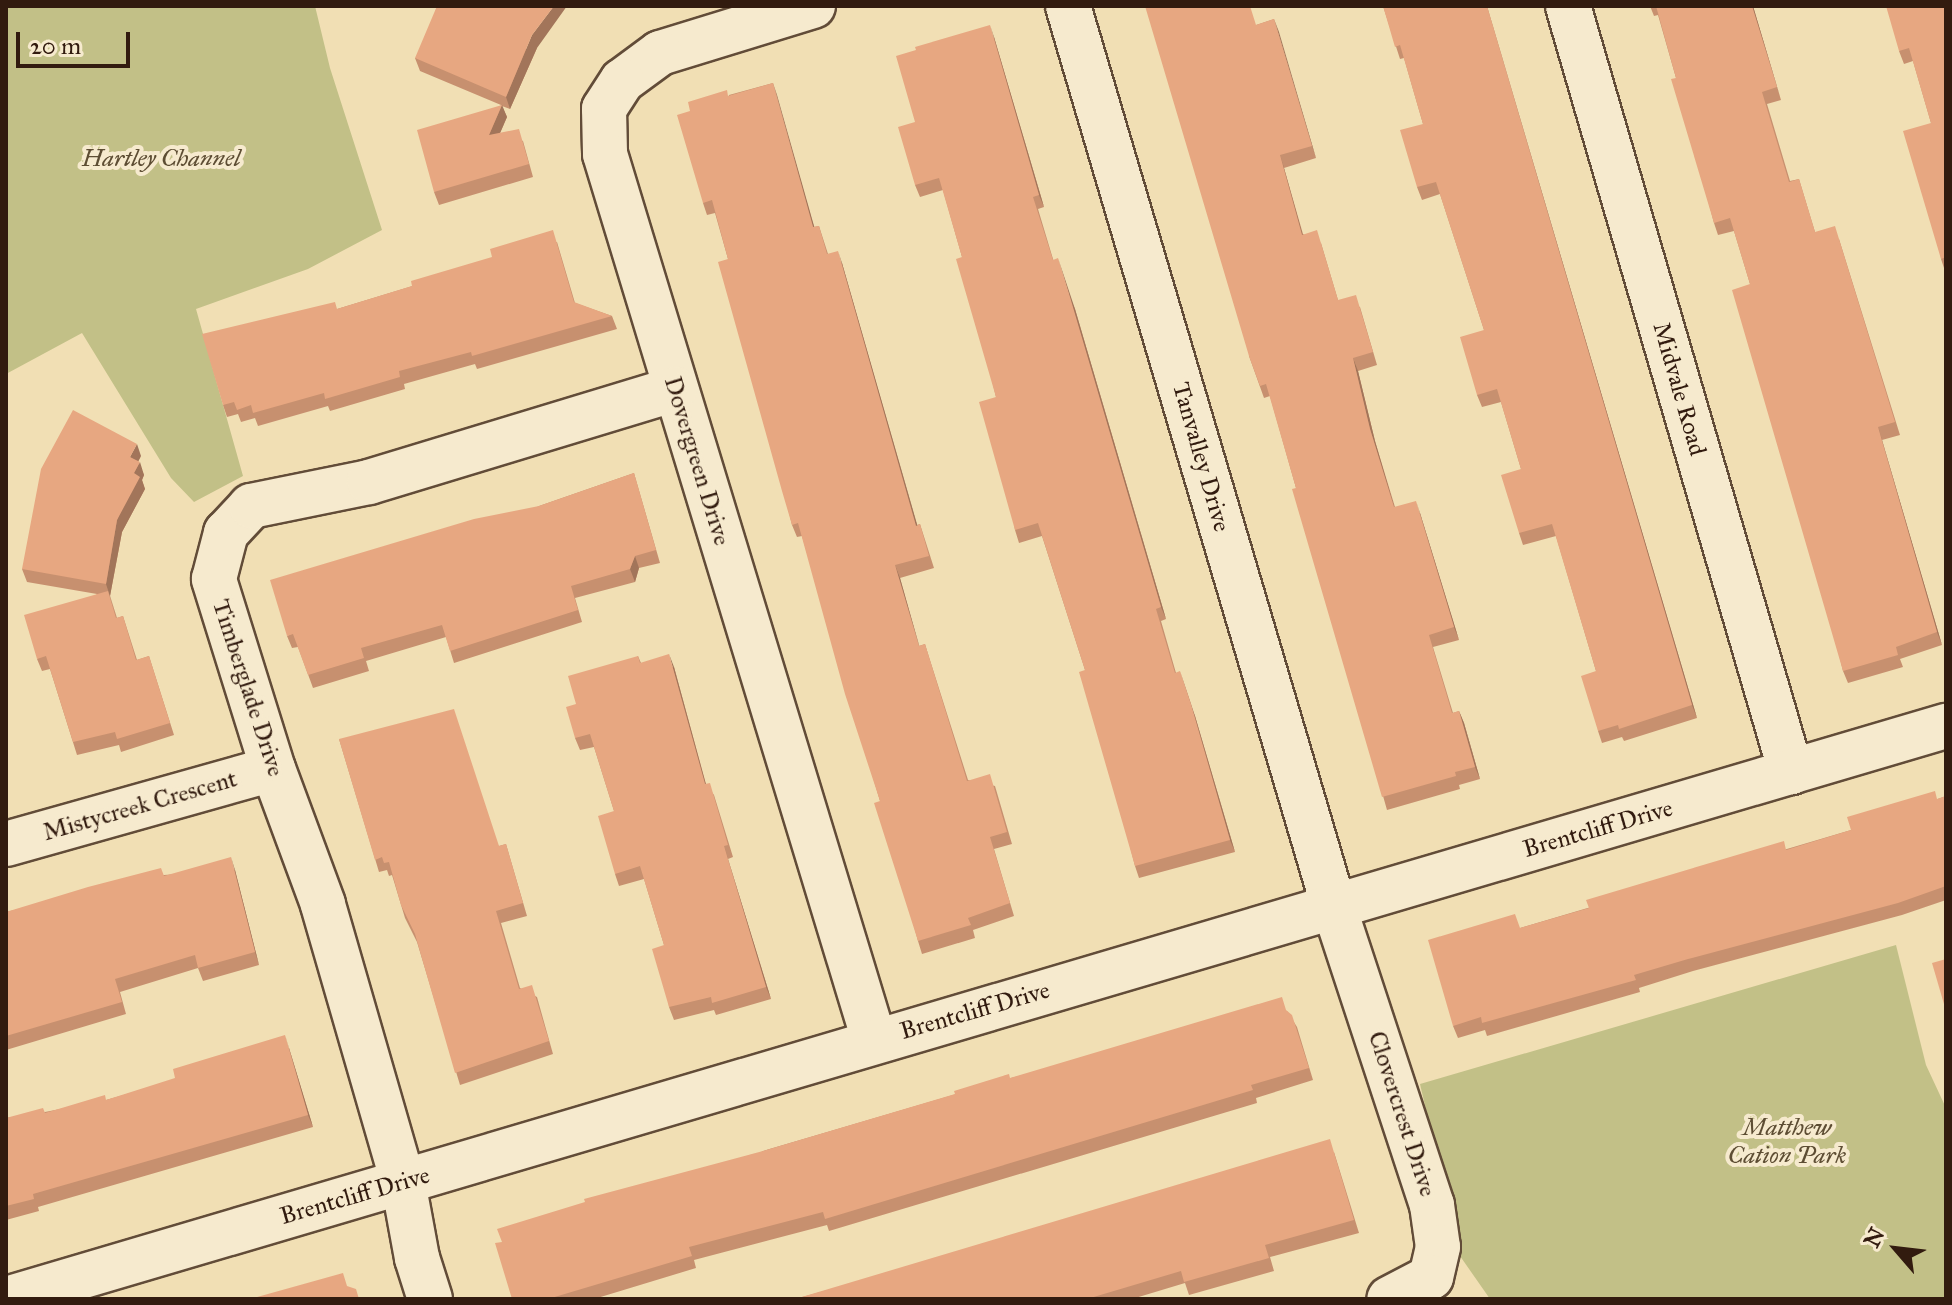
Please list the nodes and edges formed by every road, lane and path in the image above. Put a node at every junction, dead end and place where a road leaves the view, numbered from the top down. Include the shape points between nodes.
1 (813, 6) edge
2 (1068, 6) edge
3 (1568, 6) edge
4 (675, 389) junction
5 (1946, 726) edge
6 (273, 769) junction
7 (1791, 772) junction
8 (6, 844) edge
9 (1334, 907) junction
10 (874, 1040) junction
11 (403, 1182) junction
12 (6, 1299) edge
13 (430, 1299) edge
14 (1389, 1299) edge

1 - 4 street, Dovergreen Drive via 660,53 622,81 604,109 605,154
2 - 9 street, Tanvalley Drive
3 - 7 street, Midvale Road
4 - 6 street, Timberglade Drive via 369,482 251,506 226,533 214,579
4 - 10 street, Dovergreen Drive
5 - 7 street, Brentcliff Drive
6 - 8 street, Mistycreek Crescent
6 - 11 street, Timberglade Drive via 323,904
7 - 9 street, Brentcliff Drive
9 - 10 street, Brentcliff Drive
9 - 14 street, Clovercrest Drive via 1432,1205 1438,1247 1431,1277
10 - 11 street, Brentcliff Drive
11 - 12 street, Brentcliff Drive
11 - 13 street, Timberglade Drive

